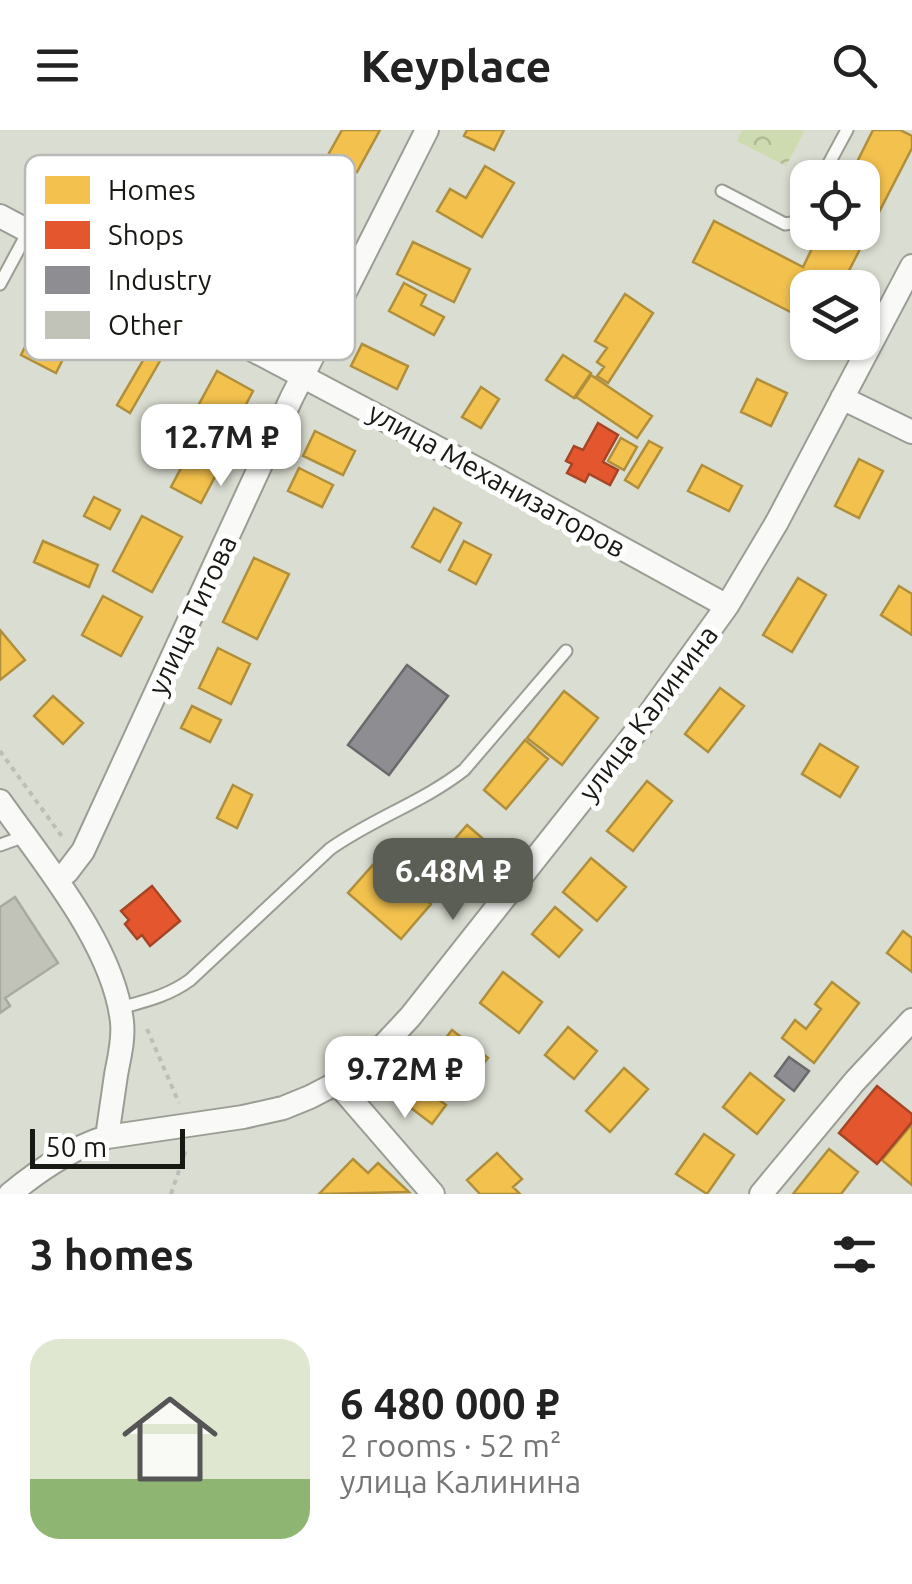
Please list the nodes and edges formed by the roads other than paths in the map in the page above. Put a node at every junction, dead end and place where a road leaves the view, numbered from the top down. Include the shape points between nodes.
1 (427, 130) edge
2 (846, 130) edge
3 (831, 160) edge
4 (722, 191) dead end
5 (0, 216) edge
6 (790, 223) edge
7 (25, 228) edge
8 (25, 237) edge
9 (912, 266) edge
10 (355, 272) edge
11 (0, 284) edge
12 (275, 360) edge
13 (311, 360) edge
14 (303, 375) junction
15 (842, 398) junction
16 (912, 432) edge
17 (727, 606) junction
18 (566, 651) dead end
19 (0, 801) edge
20 (25, 836) junction
21 (0, 845) edge
22 (56, 880) junction
23 (120, 1008) junction
24 (912, 1020) edge
25 (337, 1083) junction
26 (107, 1137) junction
27 (21, 1190) edge
28 (433, 1194) edge
29 (761, 1194) edge

1 - 10 street, улица Титова
2 - 3 lane
4 - 6 lane
5 - 7 street, улица Механизаторов
8 - 11 lane
9 - 15 street, улица Калинина
12 - 14 street, улица Механизаторов
13 - 14 street, улица Титова
14 - 17 street, улица Механизаторов
14 - 22 street, улица Титова via 83,850
15 - 16 street
15 - 17 street, улица Калинина
17 - 25 street, улица Калинина via 421,1004 382,1048
18 - 23 lane via 464,770 330,849 177,990
19 - 20 street
20 - 21 lane
20 - 22 street
22 - 23 street via 92,938
23 - 26 street via 122,1046
24 - 29 street
25 - 26 street, улица Калинина via 256,1114
25 - 28 street
26 - 27 street, улица Калинина via 61,1157

